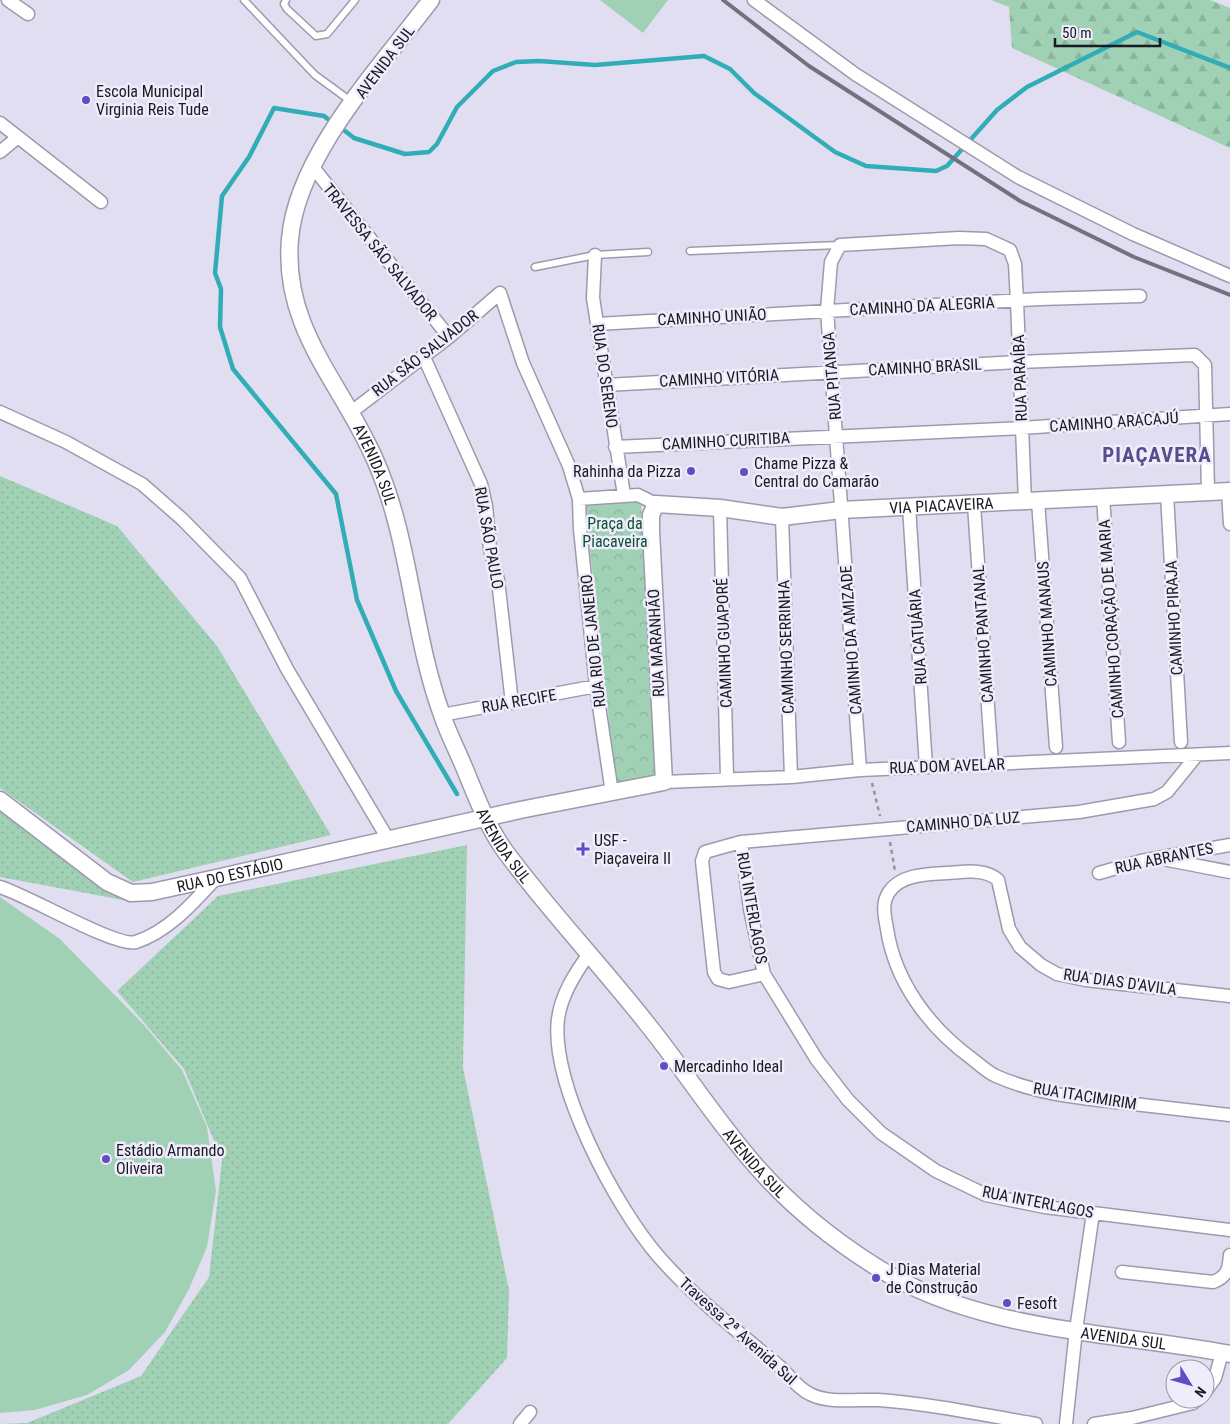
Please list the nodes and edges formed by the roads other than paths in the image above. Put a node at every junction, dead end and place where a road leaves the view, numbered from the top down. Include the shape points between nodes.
1 (8, 0) edge
2 (244, 0) edge
3 (286, 0) edge
4 (355, 0) edge
5 (430, 0) edge
6 (754, 0) edge
7 (28, 14) dead end
8 (352, 105) junction
9 (0, 123) edge
10 (18, 137) junction
11 (0, 152) edge
12 (312, 166) junction
13 (102, 202) dead end
14 (840, 245) junction
15 (690, 251) dead end
16 (648, 252) dead end
17 (595, 255) junction
18 (536, 267) dead end
19 (1230, 276) edge
20 (500, 293) joint
21 (1140, 296) dead end
22 (1017, 301) junction
23 (827, 310) junction
24 (597, 324) junction
25 (449, 337) junction
26 (423, 355) junction
27 (1019, 362) junction
28 (832, 372) junction
29 (606, 384) junction
30 (0, 412) edge
31 (350, 413) junction
32 (1230, 414) edge
33 (1206, 416) junction
34 (1021, 428) junction
35 (838, 436) junction
36 (615, 447) junction
37 (1208, 491) junction
38 (1229, 491) edge
39 (1167, 494) junction
40 (624, 495) junction
41 (1103, 496) junction
42 (579, 499) junction
43 (1032, 501) junction
44 (656, 504) junction
45 (974, 505) junction
46 (909, 507) junction
47 (720, 508) junction
48 (841, 510) junction
49 (782, 517) junction
50 (1230, 524) edge
51 (596, 686) junction
52 (512, 703) junction
53 (442, 715) junction
54 (1119, 742) dead end
55 (1181, 742) dead end
56 (1056, 747) dead end
57 (1230, 753) edge
58 (1196, 755) junction
59 (992, 764) junction
60 (926, 767) junction
61 (865, 774) junction
62 (791, 777) junction
63 (728, 778) junction
64 (664, 782) junction
65 (612, 794) junction
66 (0, 800) edge
67 (486, 818) junction
68 (388, 839) junction
69 (741, 842) junction
70 (1230, 845) edge
71 (710, 849) joint
72 (1160, 859) junction
73 (1230, 872) edge
74 (1099, 873) dead end
75 (920, 874) joint
76 (216, 878) junction
77 (0, 887) edge
78 (590, 954) junction
79 (764, 974) junction
80 (1230, 996) edge
81 (1230, 1115) edge
82 (1093, 1213) junction
83 (1230, 1230) edge
84 (1230, 1255) edge
85 (1122, 1272) dead end
86 (1076, 1330) junction
87 (1226, 1354) edge
88 (1215, 1379) edge
89 (1170, 1409) edge
90 (530, 1412) dead end
91 (520, 1424) edge
92 (1036, 1424) edge
93 (1066, 1424) edge
94 (1094, 1424) edge

1 - 7 street
2 - 8 lane via 315,75
3 - 4 lane via 287,10 321,37
5 - 8 street, AVENIDA SUL
6 - 19 street via 855,74 1018,177
8 - 12 street, AVENIDA SUL
9 - 10 street
10 - 11 street
10 - 13 street
12 - 25 street, TRAVESSA SÃO SALVADOR
12 - 31 street, AVENIDA SUL via 301,190 291,230 294,300 311,344
14 - 15 lane
14 - 22 street, RUA PARAÍBA via 959,238 999,243 1013,254
14 - 23 street, RUA PITANGA via 831,262
16 - 17 lane
17 - 18 lane
17 - 24 street, RUA DO SERENO via 593,298
20 - 25 street, RUA SÃO SALVADOR
20 - 42 street, RUA RIO DE JANEIRO via 523,363 569,466
21 - 22 street, CAMINHO DA ALEGRIA
22 - 23 street, CAMINHO DA ALEGRIA
22 - 27 street, RUA PARAÍBA
23 - 24 street, CAMINHO UNIÃO
23 - 28 street, RUA PITANGA
24 - 29 street, RUA DO SERENO
25 - 26 street, RUA SÃO SALVADOR
26 - 31 street, RUA SÃO SALVADOR
26 - 52 street, RUA SÃO PAULO via 481,484 498,580
27 - 28 street, CAMINHO BRASIL
27 - 33 street, CAMINHO BRASIL via 1195,355 1205,365
27 - 34 street, RUA PARAÍBA
28 - 29 street, CAMINHO VITÓRIA
28 - 35 street, RUA PITANGA
29 - 36 street, RUA DO SERENO
30 - 68 street via 66,442 142,484 240,578 287,669
31 - 53 street, AVENIDA SUL via 376,460 393,509 422,648
32 - 33 street, CAMINHO ARACAJÚ
33 - 34 street, CAMINHO ARACAJÚ
33 - 37 street
34 - 35 street, CAMINHO ARACAJÚ
34 - 43 street, RUA PARAÍBA
35 - 36 street, CAMINHO CURITIBA
35 - 48 street, RUA PITANGA
36 - 40 street, RUA DO SERENO
37 - 38 street, VIA PIACAVEIRA
37 - 39 street, VIA PIACAVEIRA
38 - 50 street
39 - 41 street, VIA PIACAVEIRA
39 - 55 street, CAMINHO PIRAJA
40 - 42 street
40 - 44 street via 643,496
41 - 43 street, VIA PIACAVEIRA
41 - 54 street, CAMINHO CORAÇÃO DE MARIA
42 - 51 street, RUA RIO DE JANEIRO
43 - 45 street, VIA PIACAVEIRA
43 - 56 street, CAMINHO MANAUS
44 - 47 street, VIA PIACAVEIRA
44 - 64 street, RUA MARANHÃO via 651,515 651,531
45 - 46 street, VIA PIACAVEIRA
45 - 59 street, CAMINHO PANTANAL
46 - 48 street, VIA PIACAVEIRA
46 - 60 street, RUA CATUÁRIA
47 - 49 street, VIA PIACAVEIRA
47 - 63 street, CAMINHO GUAPORÉ
48 - 49 street, VIA PIACAVEIRA
48 - 61 street, CAMINHO DA AMIZADE
49 - 62 street, CAMINHO SERRINHA
51 - 52 street, RUA RECIFE
51 - 65 street, RUA RIO DE JANEIRO
52 - 53 street, RUA RECIFE
53 - 67 street, AVENIDA SUL
57 - 58 street, RUA DOM AVELAR
58 - 59 street, RUA DOM AVELAR
58 - 69 street, CAMINHO DA LUZ via 1167,792 1154,799 1079,812
59 - 60 street, RUA DOM AVELAR
60 - 61 street, RUA DOM AVELAR
61 - 62 street, RUA DOM AVELAR
62 - 63 street, RUA DOM AVELAR
63 - 64 street, RUA DOM AVELAR
64 - 65 street, RUA DO ESTÁDIO
65 - 67 street, RUA DO ESTÁDIO
66 - 76 street, RUA DO ESTÁDIO via 108,882 131,892 152,892
67 - 68 street, RUA DO ESTÁDIO
67 - 78 street, AVENIDA SUL via 504,850
68 - 76 street, RUA DO ESTÁDIO
69 - 71 street, CAMINHO DA LUZ
69 - 79 street, RUA INTERLAGOS via 750,909
70 - 72 street, RUA ABRANTES
71 - 79 street, RUA INTERLAGOS via 702,861 714,972 718,979 729,982
72 - 73 street
72 - 74 street, RUA ABRANTES
75 - 80 street, RUA DIAS D'AVILA via 979,872 996,878 1009,929 1020,947 1057,974
75 - 81 street, RUA ITACIMIRIM via 889,892 884,902 888,937 903,980 918,1005 959,1049 994,1075 1030,1089
76 - 77 street via 188,908 135,942 116,940 18,892
78 - 86 street, AVENIDA SUL via 756,1166 792,1203 830,1235 879,1269 930,1296 989,1314
78 - 92 street, Travessa 2ª Avenida Sul via 569,985 558,1018 558,1054 566,1088 583,1130 625,1210 659,1256 702,1302 812,1396 940,1407
79 - 82 street, RUA INTERLAGOS via 817,1060 848,1100 881,1133 936,1171 986,1195
82 - 83 street, RUA INTERLAGOS
82 - 86 street
84 - 85 street via 1225,1275 1213,1282
86 - 87 street, AVENIDA SUL
86 - 93 street
87 - 88 street
89 - 94 street
90 - 91 street

